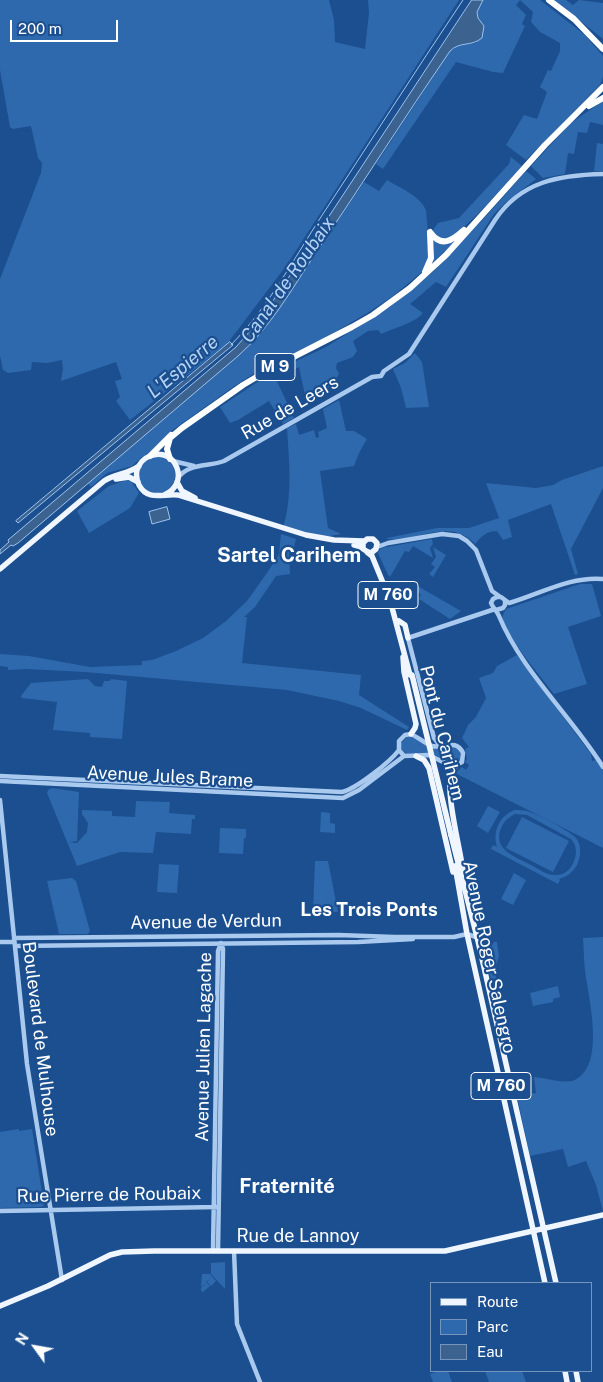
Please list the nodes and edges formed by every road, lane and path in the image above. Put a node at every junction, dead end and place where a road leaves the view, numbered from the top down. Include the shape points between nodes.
1 (549, 0) edge
2 (574, 19) junction
3 (603, 43) edge
4 (603, 49) edge
5 (603, 87) edge
6 (603, 98) edge
7 (568, 122) junction
8 (603, 174) edge
9 (491, 205) junction
10 (416, 283) junction
11 (182, 428) junction
12 (150, 456) junction
13 (172, 460) junction
14 (139, 466) junction
15 (198, 467) junction
16 (178, 480) junction
17 (138, 482) junction
18 (90, 493) junction
19 (164, 495) junction
20 (209, 505) junction
21 (374, 540) junction
22 (394, 542) junction
23 (365, 547) junction
24 (376, 549) junction
25 (0, 571) edge
26 (485, 574) junction
27 (603, 579) edge
28 (499, 596) junction
29 (505, 601) junction
30 (492, 602) junction
31 (495, 609) junction
32 (480, 613) junction
33 (404, 639) junction
34 (404, 652) junction
35 (411, 675) junction
36 (411, 734) junction
37 (440, 746) junction
38 (399, 750) junction
39 (404, 756) junction
40 (416, 756) junction
41 (596, 756) junction
42 (603, 764) edge
43 (455, 767) junction
44 (603, 767) edge
45 (0, 776) edge
46 (0, 781) edge
47 (364, 783) junction
48 (150, 784) junction
49 (149, 790) junction
50 (339, 795) junction
51 (0, 800) edge
52 (450, 835) joint
53 (463, 894) junction
54 (476, 936) junction
55 (467, 937) junction
56 (0, 942) edge
57 (14, 942) junction
58 (221, 943) junction
59 (216, 1207) junction
60 (50, 1210) junction
61 (0, 1211) edge
62 (603, 1215) edge
63 (542, 1229) junction
64 (533, 1231) junction
65 (216, 1251) junction
66 (234, 1251) junction
67 (62, 1280) junction
68 (545, 1282) edge
69 (556, 1282) edge
70 (0, 1306) edge
71 (260, 1382) edge

1 - 2 highway
2 - 3 highway
2 - 4 highway
5 - 7 highway, M 9
6 - 7 highway, M 9
7 - 9 highway, M 9
8 - 15 street, Rue de Leers via 546,180 508,204 491,225 411,351 381,376 372,377 224,461
9 - 10 highway, M 9
9 - 10 highway via 452,239 439,241 430,232 430,262
10 - 11 highway, M 9 via 373,315 254,378
11 - 12 highway, M 9 via 166,438
11 - 13 highway, M 9 via 168,442
12 - 13 main road via 160,455
12 - 14 main road
13 - 15 street, Rue de Leers
13 - 16 main road
14 - 17 main road
14 - 18 main road via 110,478
15 - 16 street, Rue de Leers via 184,471
16 - 19 main road
16 - 20 main road via 183,492
17 - 18 main road via 129,477 120,478
17 - 19 main road via 148,494
18 - 25 main road
19 - 20 main road
20 - 23 main road via 295,536
21 - 22 street
21 - 23 main road via 368,538
21 - 24 main road
22 - 24 street
22 - 26 street via 455,535 474,547
23 - 24 main road via 372,552
23 - 33 main road, M 760 via 372,556
24 - 33 main road, M 760 via 399,621 405,626
26 - 28 street via 492,591
26 - 30 street
27 - 29 street via 576,580 511,603
28 - 29 street
28 - 30 street
29 - 31 street via 503,608
30 - 31 street
30 - 32 street
31 - 32 street
31 - 41 street via 529,667
32 - 33 street
33 - 34 main road, Pont du Carihem / M 760
33 - 35 main road, Pont du Carihem / M 760
33 - 37 street via 434,738
34 - 35 main road, Pont du Carihem / M 760
34 - 36 main road via 404,672 416,724
35 - 52 main road, Pont du Carihem / M 760, bridge
36 - 37 street via 430,745
36 - 38 street via 401,739
37 - 43 street via 454,744 461,749 463,760
38 - 39 street
38 - 47 street
39 - 40 street
39 - 47 street
40 - 43 street via 432,756
40 - 53 main road via 429,768
41 - 42 street
41 - 44 street
43 - 53 main road via 450,778 463,866
45 - 48 street, Avenue Jules Brame
46 - 49 street, Avenue Jules Brame
47 - 50 street
48 - 49 street
48 - 50 street, Avenue Jules Brame
49 - 50 street, Avenue Jules Brame
51 - 57 street, Boulevard de Mulhouse
52 - 53 main road, Avenue Roger Salengro / M 760
53 - 54 main road, Avenue Roger Salengro / M 760
53 - 55 main road, Avenue Roger Salengro / M 760
54 - 55 street, Avenue de Verdun
54 - 63 main road, Avenue Roger Salengro / M 760
55 - 57 street, Avenue de Verdun via 331,935
55 - 58 street, Avenue de Verdun
55 - 64 main road, Avenue Roger Salengro / M 760
56 - 57 street
57 - 58 street, Avenue de Verdun
57 - 60 street, Boulevard de Mulhouse via 27,1064
58 - 59 street, Avenue Julien Lagache via 218,949
59 - 60 street, Rue Pierre de Roubaix
59 - 65 street, Avenue Julien Lagache
60 - 61 street, Rue Pierre de Roubaix
60 - 67 street, Boulevard de Mulhouse
62 - 63 main road, Rue de Lannoy
63 - 64 main road, Rue de Lannoy
63 - 69 main road, M 760
64 - 66 main road, Rue de Lannoy via 441,1251
64 - 68 main road, M 760
65 - 66 main road, Rue de Lannoy
65 - 67 main road, Rue de Lannoy via 117,1253
66 - 71 street via 237,1325
67 - 70 main road, Rue de Lannoy

